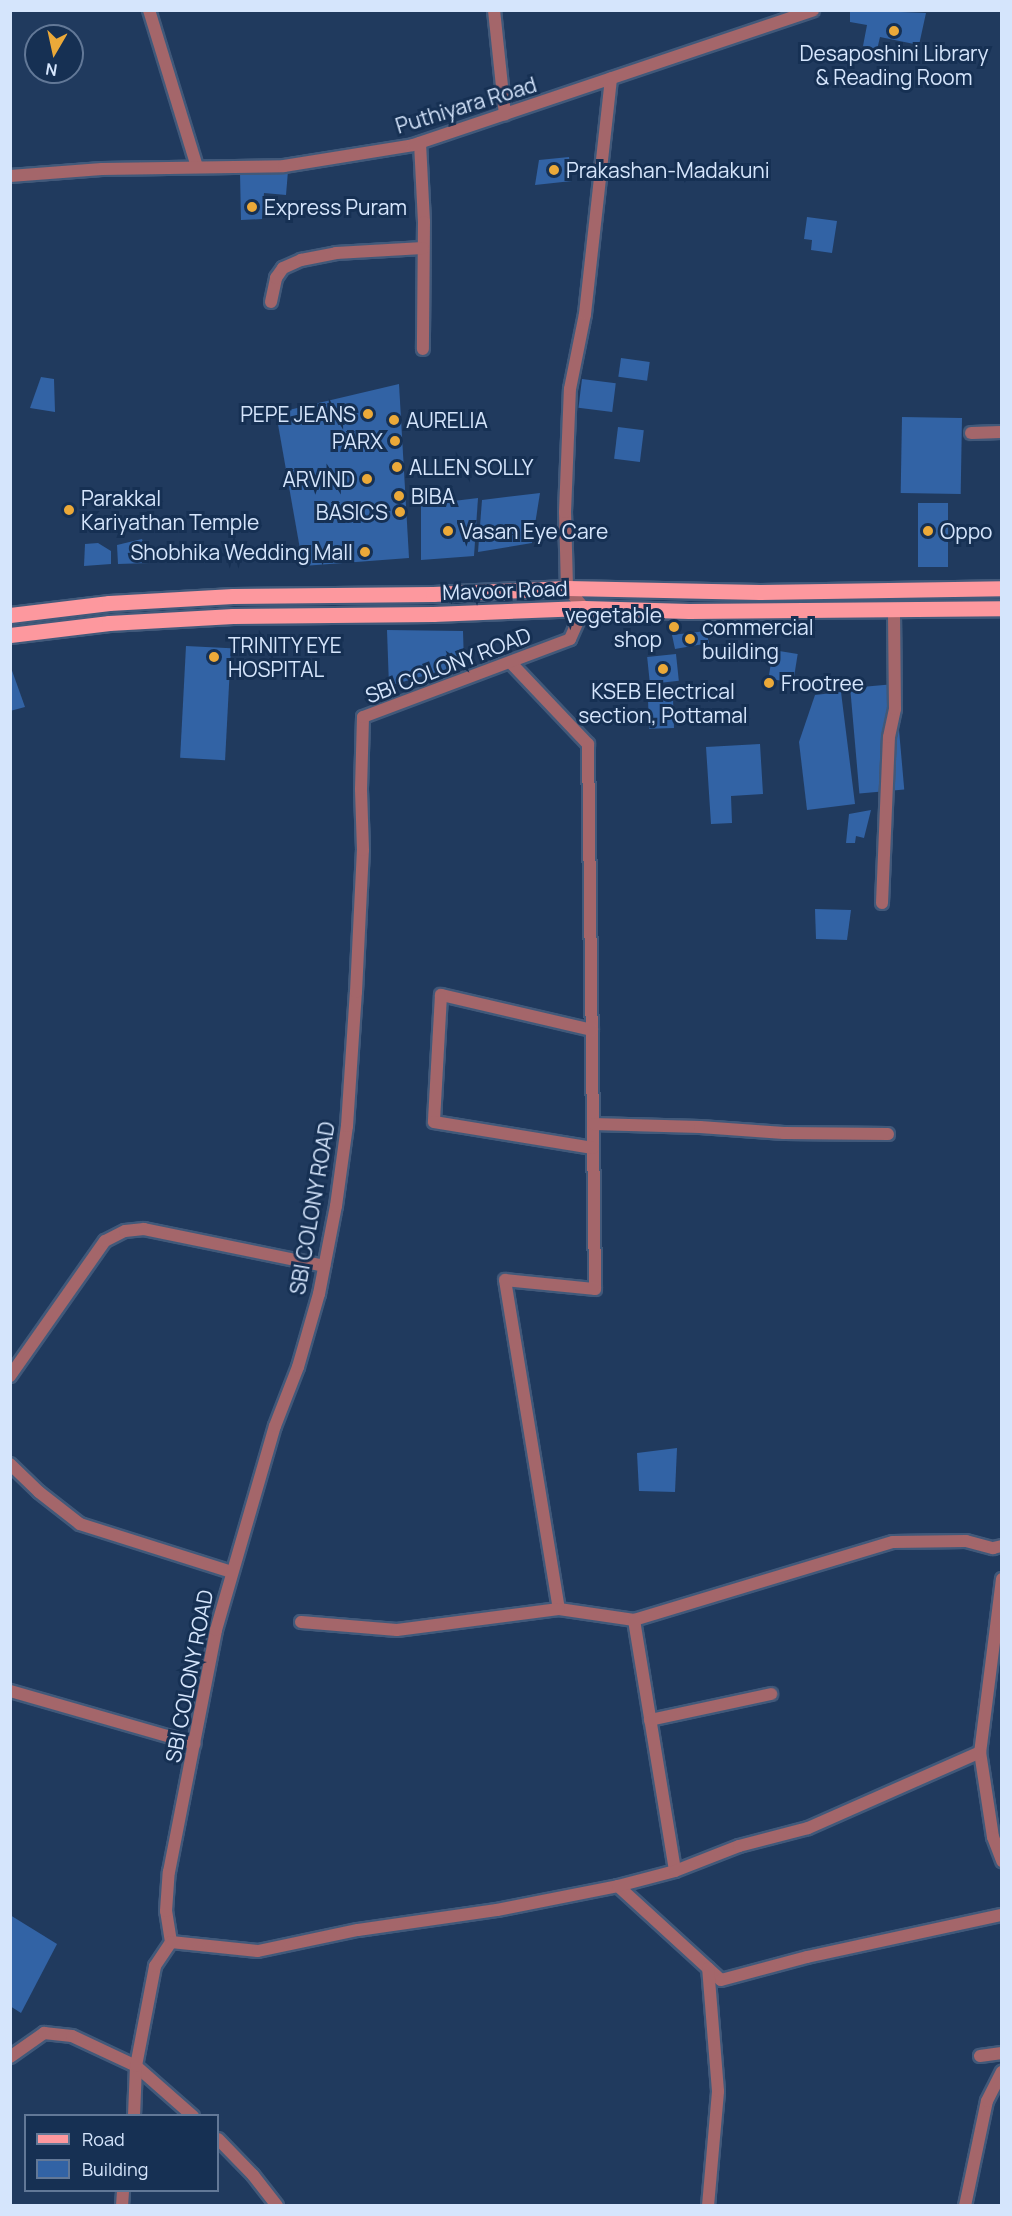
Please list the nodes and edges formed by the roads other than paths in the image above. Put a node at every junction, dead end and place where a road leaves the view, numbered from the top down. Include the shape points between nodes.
1 (149, 10) edge
2 (494, 10) edge
3 (813, 10) edge
4 (611, 78) junction
5 (505, 114) junction
6 (420, 142) junction
7 (197, 167) junction
8 (10, 176) edge
9 (423, 248) junction
10 (271, 302) dead end
11 (423, 350) dead end
12 (971, 432) dead end
13 (1002, 432) edge
14 (567, 588) junction
15 (1002, 588) edge
16 (584, 608) junction
17 (1002, 608) edge
18 (894, 610) junction
19 (10, 615) edge
20 (10, 635) edge
21 (512, 663) junction
22 (882, 903) dead end
23 (592, 1030) junction
24 (593, 1125) junction
25 (888, 1134) dead end
26 (593, 1148) junction
27 (324, 1266) junction
28 (10, 1376) edge
29 (10, 1464) edge
30 (1002, 1546) edge
31 (231, 1572) junction
32 (1002, 1579) edge
33 (559, 1609) junction
34 (634, 1620) junction
35 (301, 1622) dead end
36 (10, 1691) edge
37 (771, 1694) dead end
38 (650, 1720) junction
39 (195, 1744) junction
40 (980, 1752) junction
41 (1002, 1861) edge
42 (675, 1871) junction
43 (618, 1886) junction
44 (1002, 1915) edge
45 (171, 1942) junction
46 (708, 1968) junction
47 (1002, 2053) edge
48 (980, 2056) dead end
49 (10, 2057) edge
50 (136, 2066) junction
51 (1002, 2072) edge
52 (134, 2114) edge
53 (192, 2114) edge
54 (219, 2140) edge
55 (278, 2205) edge
56 (708, 2205) edge
57 (965, 2205) edge

1 - 7 street
2 - 5 street
3 - 4 street, Puthiyara Road
4 - 5 street, Puthiyara Road
4 - 14 street via 585,314 570,388 565,512
5 - 6 street, Puthiyara Road
6 - 7 street, Puthiyara Road via 284,166
6 - 9 street
7 - 8 street, Puthiyara Road
9 - 10 street via 336,253 302,260 280,273
9 - 11 street
12 - 13 street
14 - 15 main road, Mavoor Road via 760,592
14 - 16 street
14 - 19 main road, Mavoor Road via 164,600
16 - 18 main road, Mavoor Road
16 - 20 main road, Mavoor Road via 233,616 110,622
16 - 21 street, SBI COLONY ROAD via 570,639
17 - 18 main road, Mavoor Road
18 - 22 street via 895,709 889,737
21 - 23 street via 588,744
21 - 27 street, SBI COLONY ROAD via 363,717 363,850 347,1126
23 - 24 street
23 - 26 street via 441,995 434,1122
24 - 25 street
24 - 26 street
26 - 33 street via 595,1289 505,1280
27 - 28 street via 144,1229 125,1231 105,1241
27 - 31 street, SBI COLONY ROAD via 298,1367 275,1425
29 - 31 street via 80,1524
30 - 34 street via 993,1548 966,1541 894,1542
31 - 39 street, SBI COLONY ROAD
32 - 40 street
33 - 34 street
33 - 35 street via 397,1630
34 - 38 street
36 - 39 street
37 - 38 street
38 - 42 street
39 - 45 street, SBI COLONY ROAD via 169,1872 166,1911
40 - 41 street via 993,1837
40 - 42 street via 808,1828 739,1846
42 - 43 street
43 - 45 street via 258,1951
43 - 46 street
44 - 46 street via 807,1957 721,1980
45 - 50 street via 155,1966
46 - 56 street via 718,2091
47 - 48 street
49 - 50 street via 44,2033 72,2036
50 - 52 street
50 - 53 street
51 - 57 street via 987,2101
54 - 55 street

